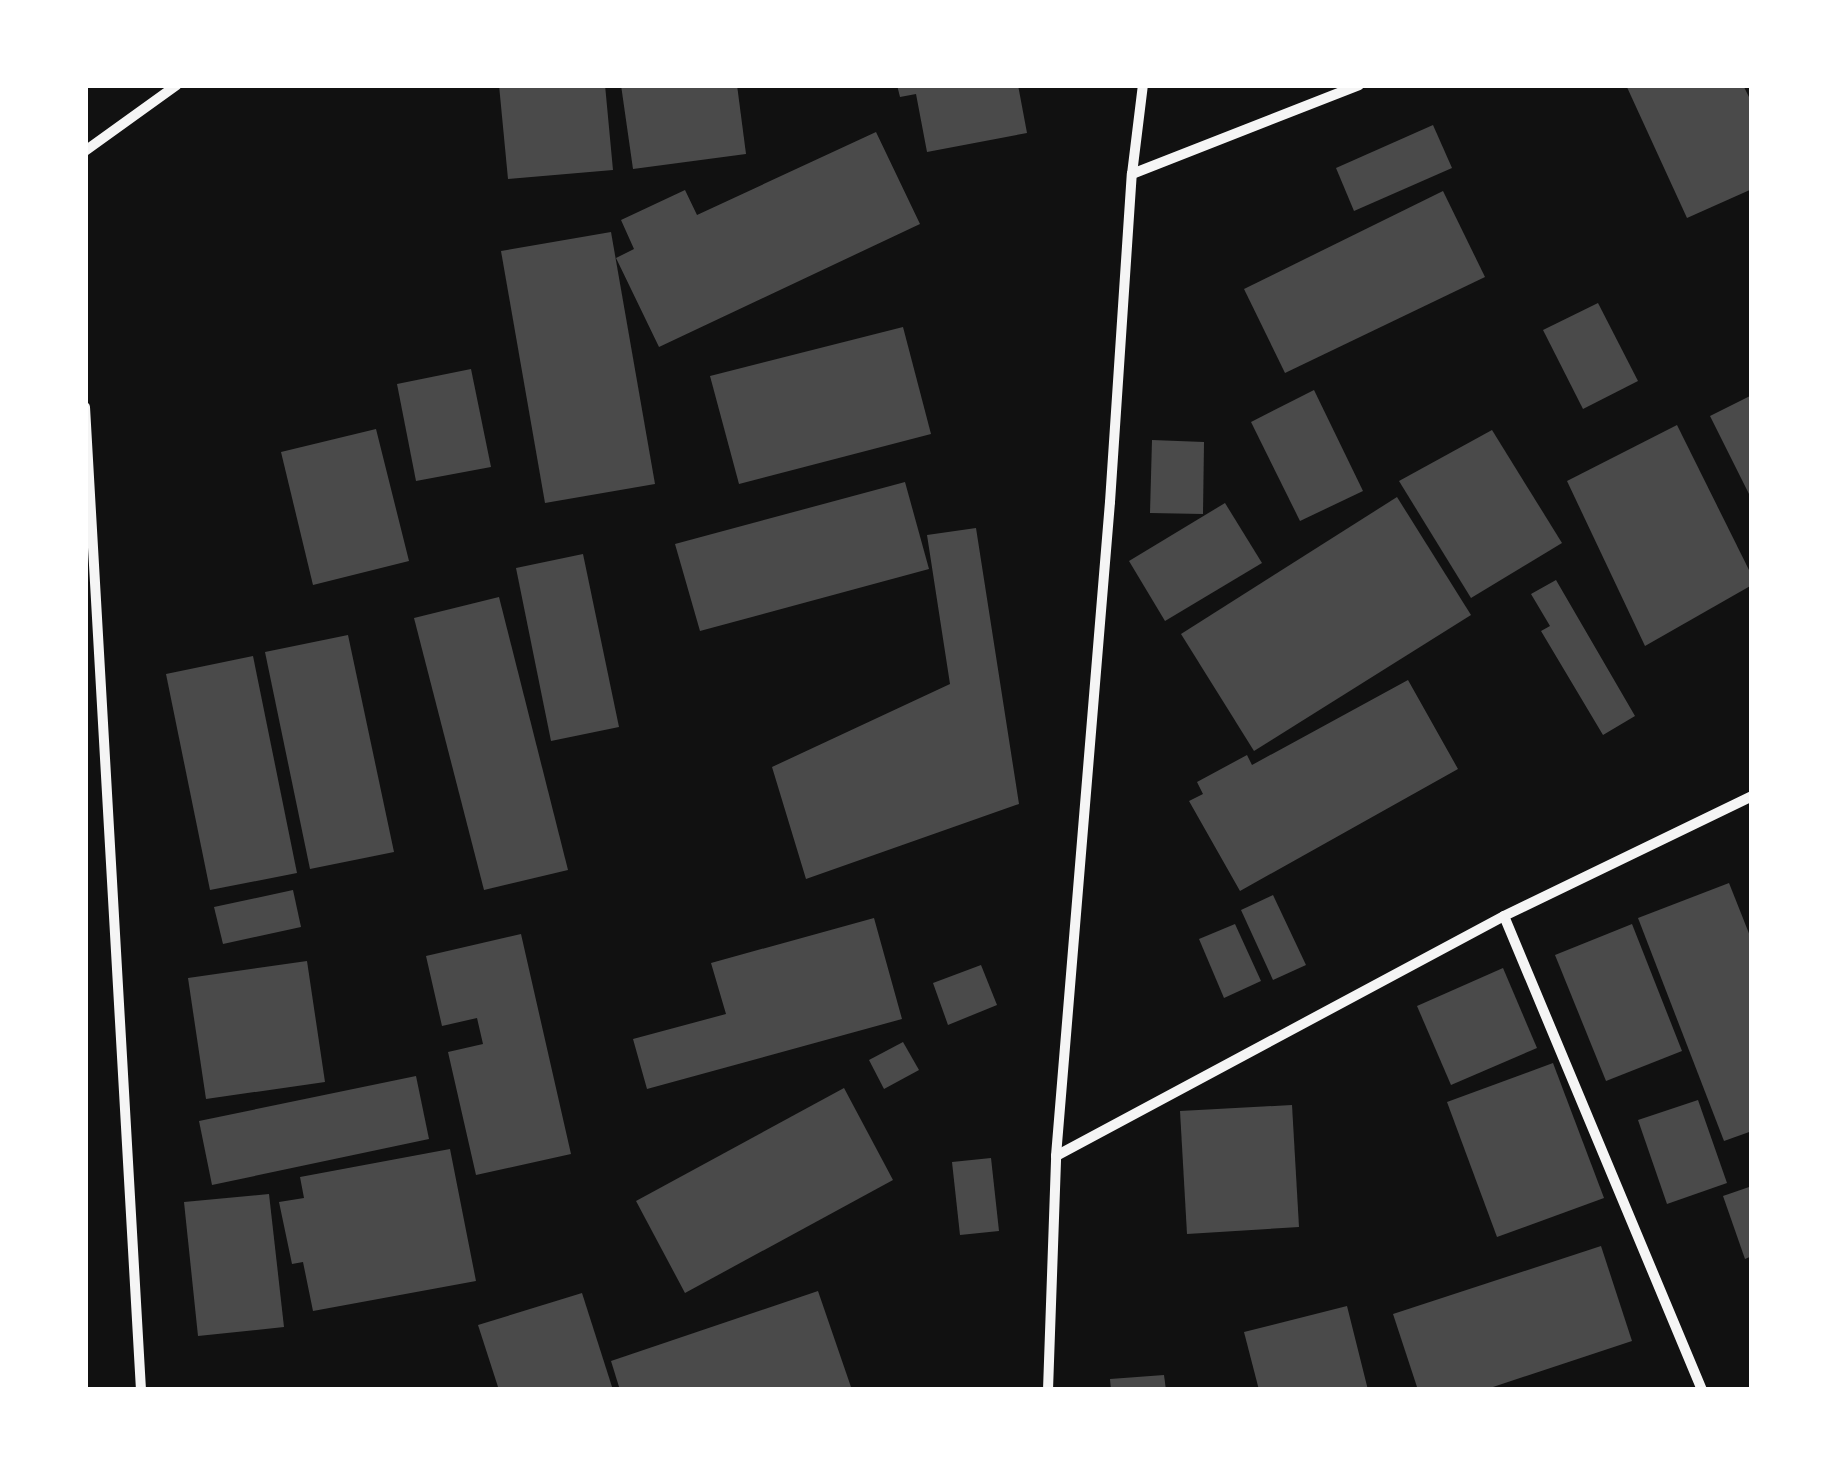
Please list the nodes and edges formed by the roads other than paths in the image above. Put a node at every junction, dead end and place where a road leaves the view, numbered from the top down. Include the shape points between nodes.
1 (177, 85) edge
2 (1142, 85) edge
3 (1359, 85) edge
4 (85, 151) edge
5 (1132, 174) junction
6 (85, 407) edge
7 (1752, 796) edge
8 (1504, 916) junction
9 (1056, 1156) junction
10 (142, 1390) edge
11 (1048, 1390) edge
12 (1702, 1390) edge

1 - 4 street
2 - 5 street
3 - 5 street
5 - 9 street
6 - 10 street
7 - 8 street
8 - 9 street
8 - 12 street
9 - 11 street

